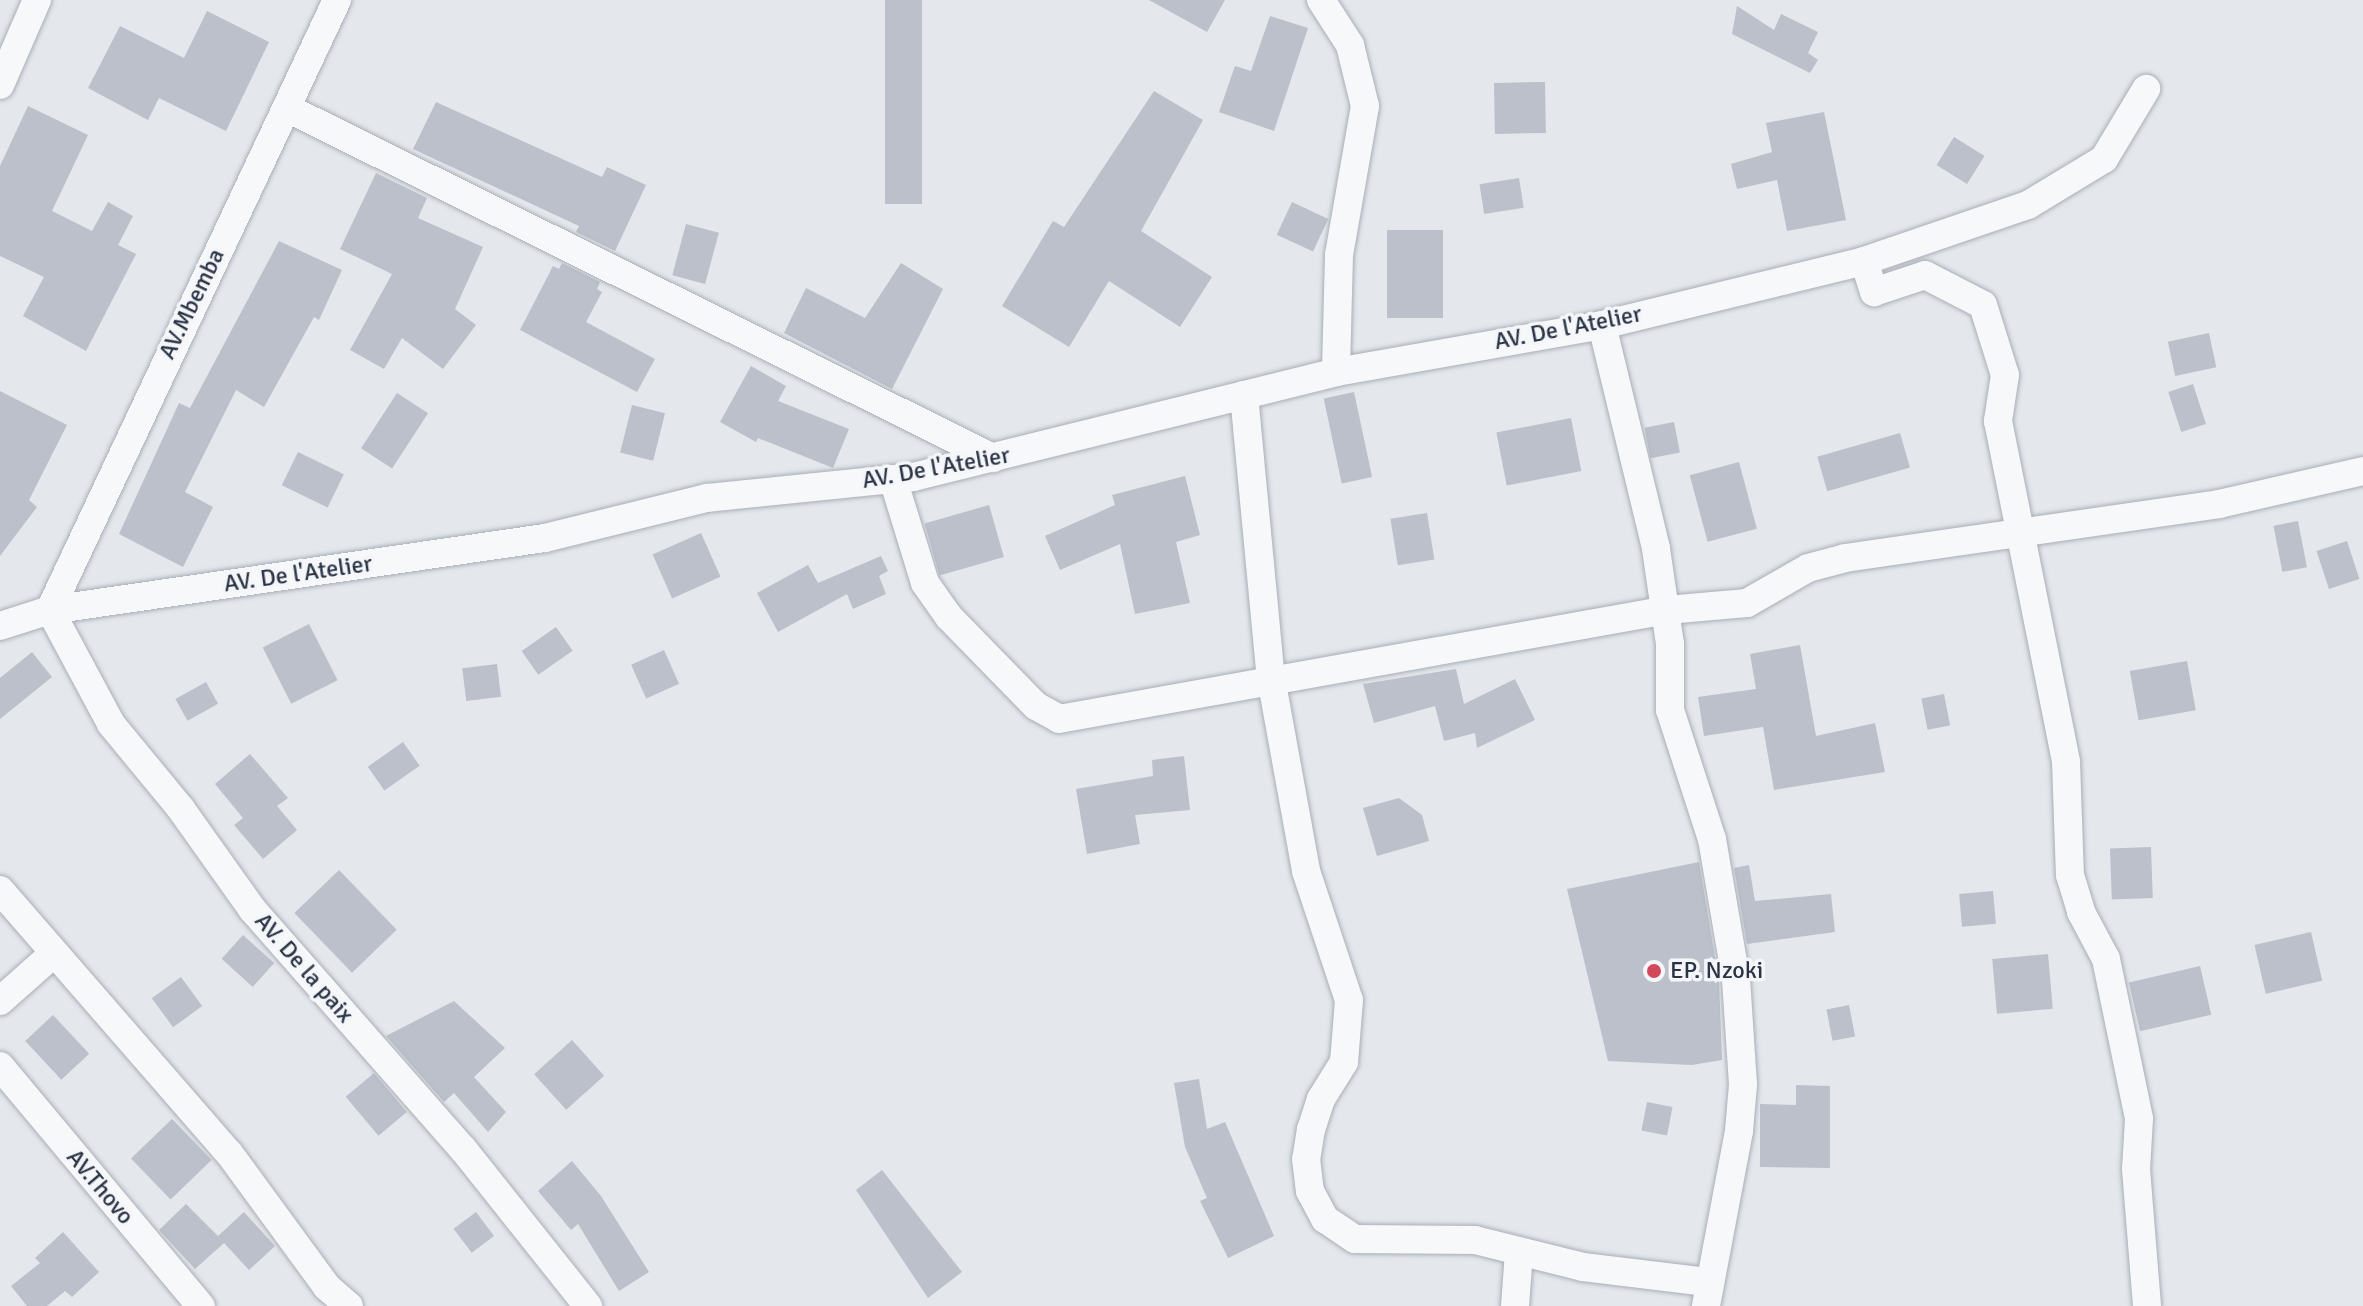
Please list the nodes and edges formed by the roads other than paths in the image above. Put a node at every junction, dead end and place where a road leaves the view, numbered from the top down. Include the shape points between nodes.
1 (37, 0) edge
2 (337, 0) edge
3 (1321, 0) edge
4 (0, 85) edge
5 (2146, 89) dead end
6 (289, 109) junction
7 (1864, 261) junction
8 (1602, 325) junction
9 (1336, 372) junction
10 (1244, 395) junction
11 (993, 458) junction
12 (2363, 471) edge
13 (893, 479) junction
14 (2018, 533) junction
15 (50, 610) junction
16 (1667, 610) junction
17 (0, 626) edge
18 (1271, 678) junction
19 (0, 890) edge
20 (54, 953) junction
21 (0, 1001) edge
22 (0, 1066) edge
23 (1519, 1251) junction
24 (1707, 1294) edge
25 (201, 1306) edge
26 (349, 1306) edge
27 (588, 1306) edge
28 (1515, 1306) edge
29 (2147, 1306) edge

1 - 4 street
2 - 6 street, AV.Mbemba
3 - 9 street via 1350,45 1365,106 1339,255
5 - 7 street, AV. De l'Atelier via 2104,159 2028,205
6 - 11 street
6 - 15 street, AV.Mbemba
7 - 8 street, AV. De l'Atelier
7 - 14 street via 1874,292 1925,275 1983,305 2005,375 1998,421
8 - 9 street, AV. De l'Atelier
8 - 16 street
9 - 10 street, AV. De l'Atelier
10 - 11 street, AV. De l'Atelier
10 - 18 street
11 - 13 street, AV. De l'Atelier
12 - 14 street via 2219,504
13 - 15 street, AV. De l'Atelier via 707,498 545,538
13 - 18 street via 925,583 949,617 1045,714 1059,719
14 - 16 street via 1845,558 1808,568 1747,603
14 - 29 street via 2066,762 2070,875 2081,912 2106,959 2139,1119 2136,1169
15 - 17 street, AV. De l'Atelier
15 - 27 street, AV. De la paix via 111,724 181,809 252,909 463,1149
16 - 18 street
16 - 24 street via 1670,710 1712,839 1736,979 1741,1051 1735,1164
18 - 23 street via 1306,871 1349,1000 1344,1062 1321,1099 1311,1129 1306,1159 1310,1191 1325,1219 1355,1239 1475,1240
19 - 20 street
20 - 21 street
20 - 26 street via 229,1153 327,1287
22 - 25 street, AV.Thovo
23 - 24 street
23 - 28 street

